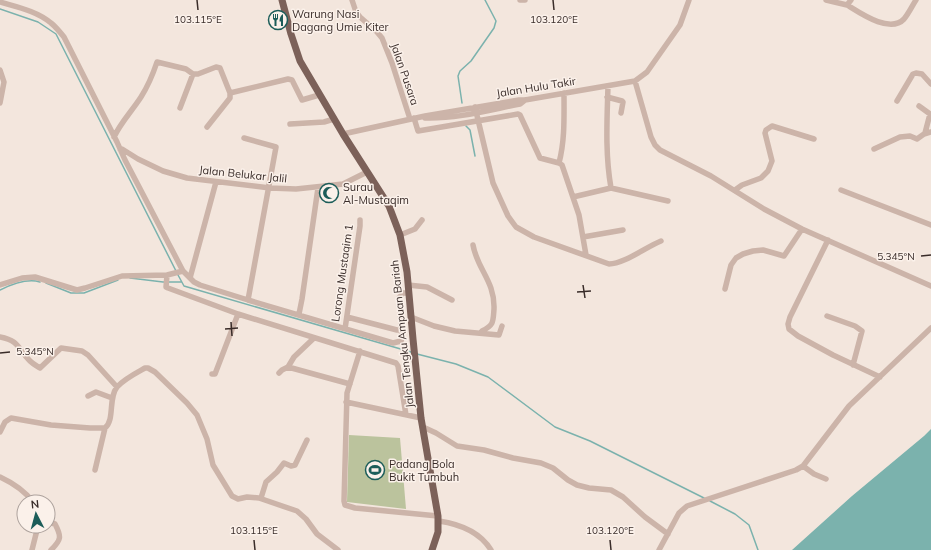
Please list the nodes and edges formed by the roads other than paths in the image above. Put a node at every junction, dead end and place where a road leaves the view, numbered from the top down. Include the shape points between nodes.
1 (282, 0) edge
2 (352, 0) edge
3 (520, 0) edge
4 (525, 0) edge
5 (688, 0) edge
6 (826, 0) edge
7 (851, 0) edge
8 (916, 0) edge
9 (0, 2) edge
10 (847, 5) junction
11 (0, 70) edge
12 (193, 74) junction
13 (635, 81) junction
14 (931, 84) edge
15 (608, 86) junction
16 (230, 93) junction
17 (564, 93) junction
18 (319, 95) junction
19 (608, 97) junction
20 (525, 100) junction
21 (897, 101) dead end
22 (0, 103) edge
23 (918, 106) dead end
24 (475, 107) junction
25 (180, 108) dead end
26 (476, 113) junction
27 (621, 113) dead end
28 (931, 114) edge
29 (421, 117) junction
30 (412, 118) junction
31 (334, 119) junction
32 (478, 121) junction
33 (290, 124) dead end
34 (207, 127) dead end
35 (928, 133) edge
36 (343, 134) junction
37 (114, 137) junction
38 (244, 138) dead end
39 (814, 139) dead end
40 (120, 149) junction
41 (874, 149) dead end
42 (559, 163) junction
43 (367, 172) junction
44 (216, 182) junction
45 (268, 188) junction
46 (318, 188) junction
47 (611, 188) junction
48 (735, 190) junction
49 (841, 190) dead end
50 (573, 197) junction
51 (668, 201) dead end
52 (360, 220) dead end
53 (422, 220) dead end
54 (931, 225) edge
55 (802, 229) junction
56 (623, 230) dead end
57 (400, 235) junction
58 (583, 237) junction
59 (828, 240) junction
60 (661, 241) dead end
61 (473, 245) dead end
62 (586, 255) junction
63 (182, 271) junction
64 (167, 276) junction
65 (190, 278) junction
66 (0, 285) edge
67 (408, 285) junction
68 (931, 286) edge
69 (725, 289) dead end
70 (409, 293) junction
71 (248, 300) junction
72 (452, 300) dead end
73 (238, 314) junction
74 (298, 314) junction
75 (827, 316) dead end
76 (347, 317) junction
77 (411, 317) junction
78 (502, 326) dead end
79 (931, 328) edge
80 (345, 329) junction
81 (401, 330) junction
82 (482, 333) junction
83 (0, 337) edge
84 (314, 338) junction
85 (360, 351) junction
86 (853, 365) junction
87 (288, 367) junction
88 (212, 374) dead end
89 (279, 374) dead end
90 (880, 377) junction
91 (350, 384) junction
92 (117, 387) junction
93 (88, 396) dead end
94 (112, 398) junction
95 (346, 402) junction
96 (406, 415) junction
97 (421, 418) junction
98 (423, 427) junction
99 (105, 428) junction
100 (0, 432) edge
101 (307, 440) dead end
102 (802, 466) junction
103 (95, 470) dead end
104 (0, 477) edge
105 (826, 480) dead end
106 (27, 494) edge
107 (261, 498) junction
108 (439, 518) junction
109 (56, 526) edge
110 (36, 534) edge
111 (668, 534) junction
112 (32, 550) edge
113 (51, 550) edge
114 (338, 550) edge
115 (432, 550) edge
116 (491, 550) edge
117 (659, 550) edge

1 - 18 main road, Jalan Tengku Ampuan Bariah via 300,61
2 - 30 street, Jalan Pusara via 356,12 382,38
3 - 4 street
5 - 13 street via 680,25 647,72
6 - 10 street
7 - 10 street
8 - 10 street via 903,19 889,24
9 - 37 street via 46,19 64,37
11 - 22 street via 4,82
12 - 16 street via 220,68
12 - 25 street
12 - 37 street via 186,69 157,62 147,87 120,124
13 - 15 street, Jalan Hulu Takir
13 - 48 street via 655,145 666,154
14 - 21 street via 922,74 913,74
15 - 17 street, Jalan Hulu Takir
15 - 19 street
16 - 18 street via 288,79 292,80 302,100
16 - 34 street via 230,98
17 - 20 street, Jalan Hulu Takir
17 - 42 street via 564,129
18 - 31 main road, Jalan Tengku Ampuan Bariah
19 - 27 street via 623,102
19 - 47 street via 606,131
20 - 24 street, Jalan Hulu Takir
20 - 26 street via 520,104
23 - 28 street
24 - 26 street
24 - 29 street, Jalan Hulu Takir
26 - 29 street via 441,118
26 - 32 street
28 - 35 street
29 - 30 street, Jalan Hulu Takir
30 - 32 street, Jalan Pusara via 418,131
30 - 36 street, Jalan Hulu Takir
31 - 33 street
31 - 36 main road, Jalan Tengku Ampuan Bariah
32 - 42 street via 520,115 540,158
32 - 62 street via 493,183 516,227 534,237
35 - 41 street via 918,139 910,136 896,138
36 - 43 main road, Jalan Tengku Ampuan Bariah
37 - 40 street
38 - 45 street via 276,147
39 - 48 street via 772,126 765,133 772,161 768,171 761,178
40 - 44 street, Jalan Belukar Jalil via 163,171
40 - 63 street
42 - 50 street via 562,165
43 - 46 street, Jalan Belukar Jalil via 343,184
43 - 57 main road, Jalan Tengku Ampuan Bariah via 390,206
44 - 45 street, Jalan Belukar Jalil
44 - 65 street
45 - 46 street, Jalan Belukar Jalil
45 - 71 street
46 - 74 street
47 - 50 street
47 - 51 street
48 - 55 street
49 - 54 street
50 - 58 street
52 - 76 street, Lorong Mustaqim 1
53 - 57 street via 415,229
55 - 59 street
55 - 69 street via 784,256 759,250 736,258 730,265
56 - 58 street
57 - 67 main road, Jalan Tengku Ampuan Bariah via 408,272
58 - 62 street
59 - 68 street
59 - 86 street via 790,316 789,329
60 - 62 street via 613,264
61 - 82 street via 474,254 492,289 494,300 492,324
63 - 64 street
63 - 65 street
64 - 66 street via 122,276 76,290 35,277
64 - 73 street via 168,288
65 - 71 street via 200,285
67 - 70 main road, Jalan Tengku Ampuan Bariah
67 - 72 street via 428,287
70 - 77 main road, Jalan Tengku Ampuan Bariah
70 - 81 street via 403,293 399,298
71 - 74 street
73 - 84 street
73 - 88 street via 215,374
74 - 80 street
75 - 86 street via 862,331
76 - 80 street, Lorong Mustaqim 1
76 - 81 street
77 - 82 street via 455,331
77 - 97 main road, Jalan Tengku Ampuan Bariah
78 - 82 street via 499,335
79 - 90 street
80 - 81 street via 394,342 401,341
83 - 92 street via 11,339 30,361 40,368 61,348 82,351
84 - 85 street
84 - 87 street via 294,357
85 - 91 street
85 - 96 street via 396,363
86 - 90 street
87 - 89 street
87 - 91 street
90 - 102 street via 849,406
91 - 95 street
92 - 94 street
92 - 107 street via 145,368 155,372 196,415 207,439 213,465 232,496 238,499
93 - 94 street via 96,392
94 - 99 street via 109,423
95 - 96 street
95 - 108 street via 345,505
96 - 97 street
97 - 98 main road, Jalan Tengku Ampuan Bariah
98 - 108 main road, Jalan Tengku Ampuan Bariah
98 - 111 street via 457,446 542,463 577,485 611,490
99 - 100 street via 51,425 11,418 5,422
99 - 103 street
101 - 107 street via 294,465 284,463 266,482
102 - 105 street
102 - 111 street via 687,506 679,513
104 - 106 street
107 - 114 street via 297,511 317,534
108 - 115 main road, Jalan Tengku Ampuan Bariah via 438,532
108 - 116 street via 473,532
109 - 113 street via 60,534 59,541
110 - 112 street
111 - 117 street

